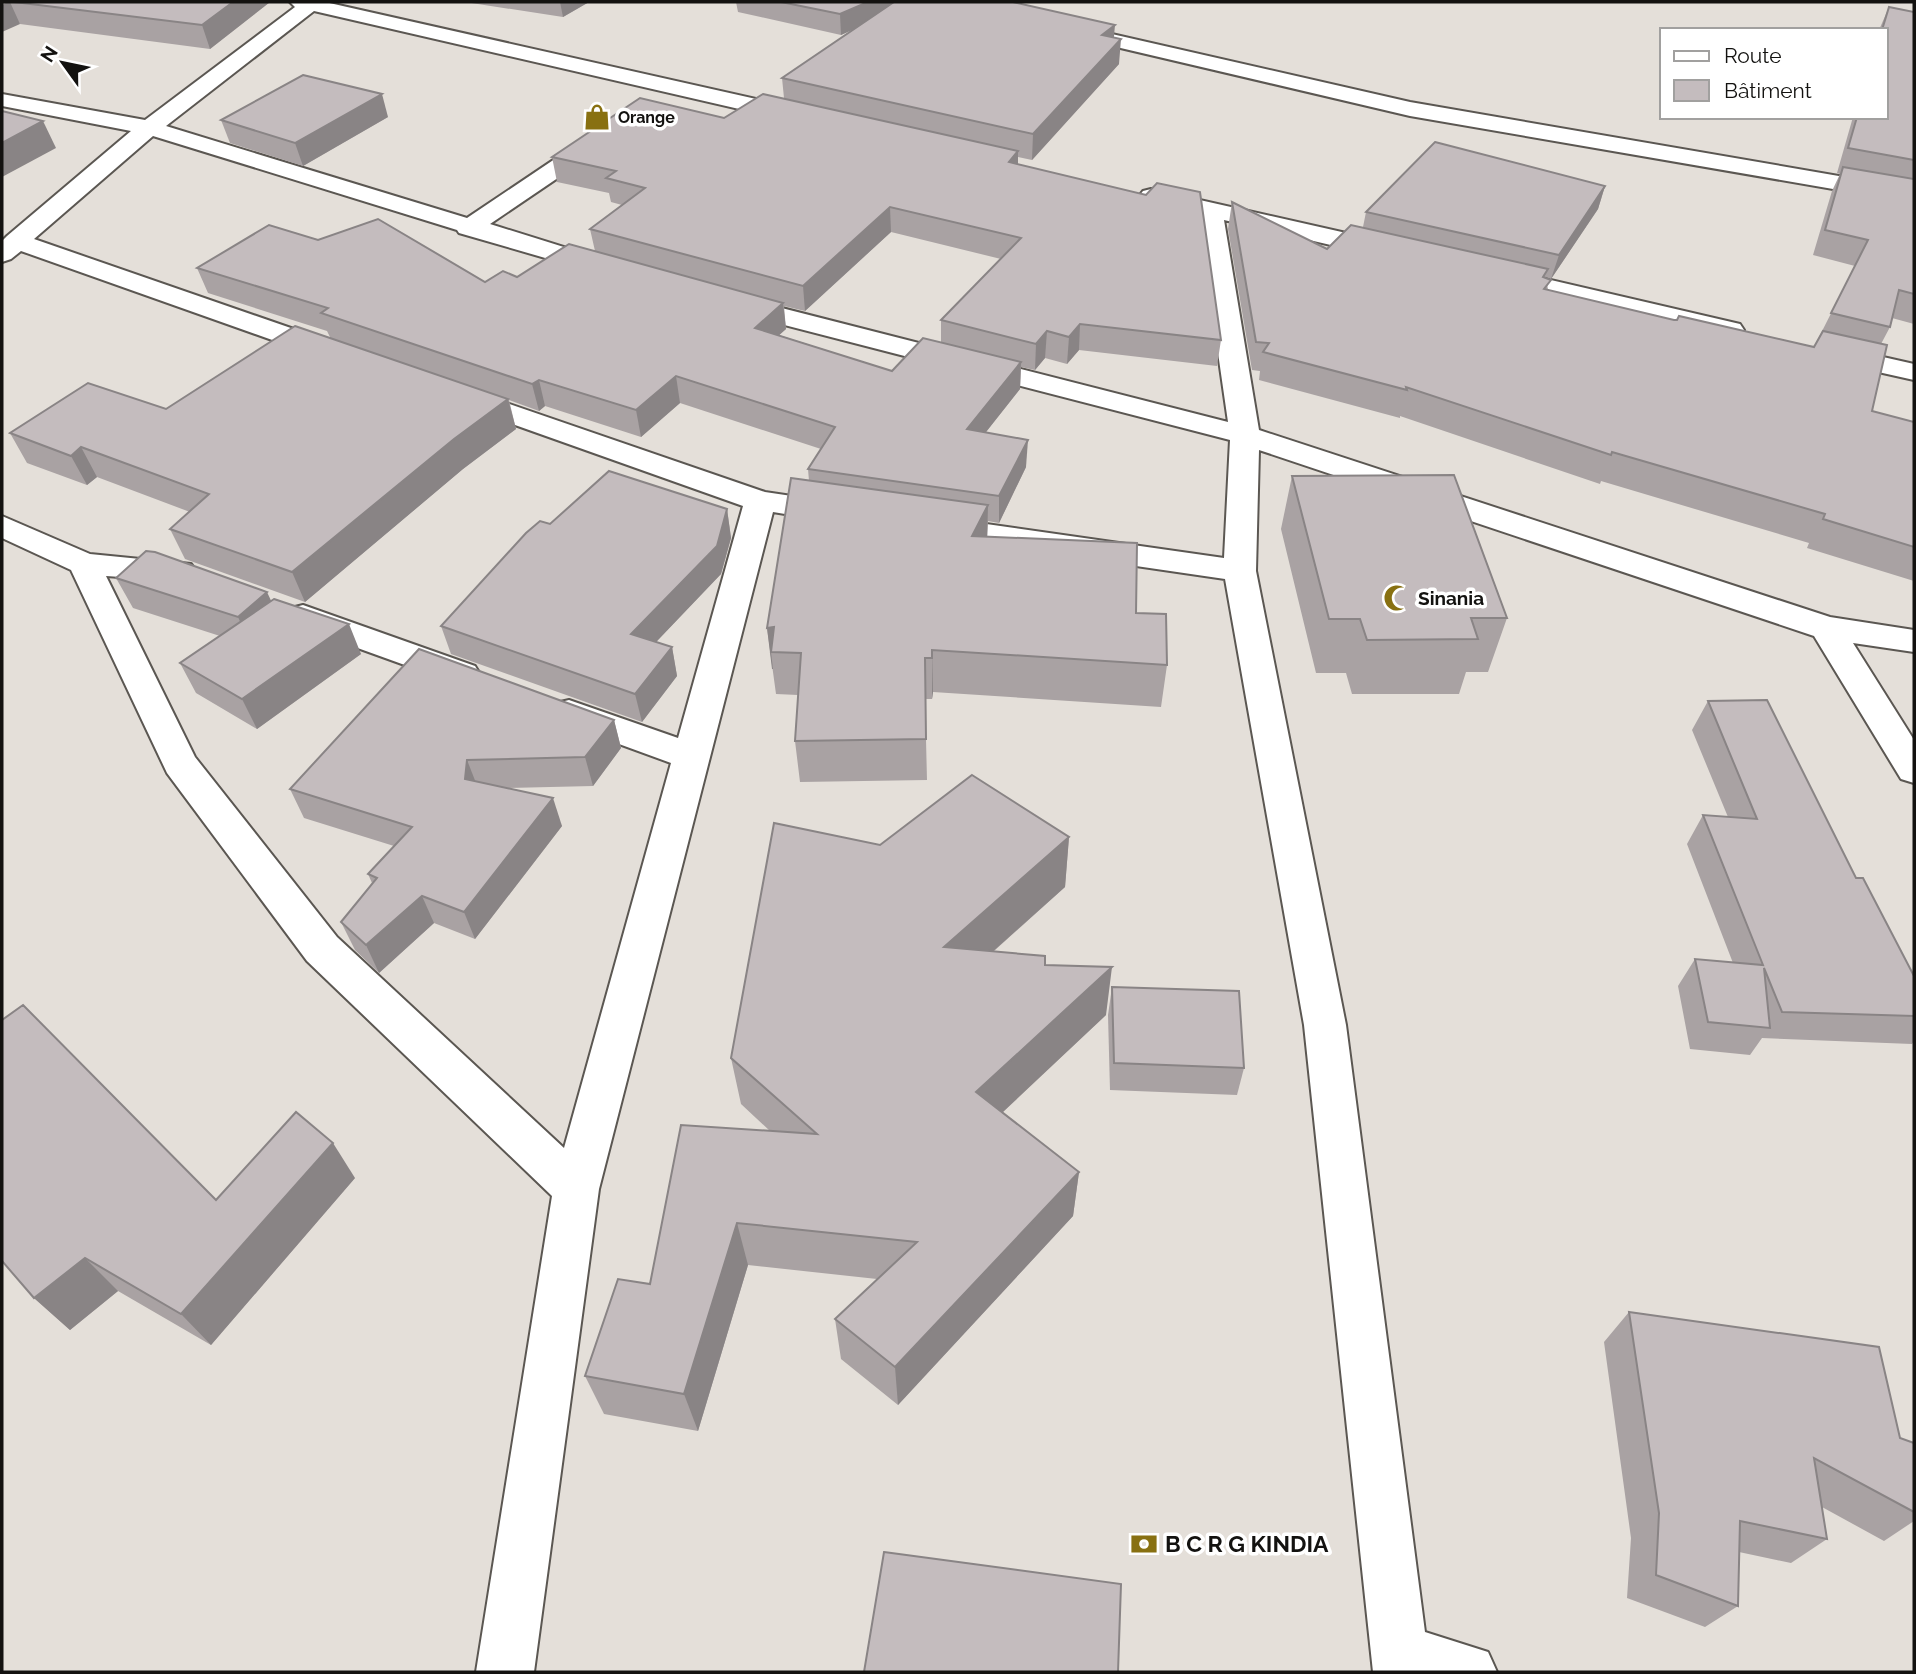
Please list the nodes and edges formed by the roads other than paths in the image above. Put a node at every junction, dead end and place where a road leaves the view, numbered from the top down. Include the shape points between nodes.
1 (308, 2) edge
2 (1041, 24) edge
3 (677, 88) junction
4 (2, 100) edge
5 (647, 107) edge
6 (823, 121) edge
7 (618, 127) edge
8 (149, 128) junction
9 (1130, 192) edge
10 (1914, 196) edge
11 (1210, 210) junction
12 (468, 228) junction
13 (9, 248) edge
14 (1413, 257) edge
15 (1481, 272) edge
16 (636, 276) edge
17 (713, 299) edge
18 (1752, 335) edge
19 (1806, 347) edge
20 (356, 360) edge
21 (1914, 372) edge
22 (434, 387) edge
23 (1245, 435) junction
24 (760, 501) junction
25 (870, 517) edge
26 (911, 523) edge
27 (2, 526) edge
28 (84, 564) junction
29 (1240, 571) junction
30 (214, 583) edge
31 (278, 607) edge
32 (1826, 628) junction
33 (1914, 641) edge
34 (498, 687) edge
35 (537, 701) edge
36 (692, 757) junction
37 (1914, 770) edge
38 (576, 1189) junction
39 (1402, 1663) edge
40 (505, 1672) edge
41 (1468, 1672) edge

1 - 3 street
1 - 8 street
2 - 10 street via 1410,109
3 - 5 street
3 - 6 street
4 - 8 street
7 - 12 street
8 - 12 street
8 - 13 street
9 - 11 street
11 - 14 street
11 - 23 street
12 - 16 street
13 - 20 street
15 - 18 street
17 - 23 street
19 - 21 street
22 - 24 street
23 - 29 street
23 - 32 street
24 - 25 street
24 - 36 street
26 - 29 street
27 - 28 street
28 - 30 street via 175,569
28 - 38 street via 180,764 322,949
29 - 39 street via 1325,1026
31 - 34 street
32 - 33 street
32 - 37 street
35 - 36 street
36 - 38 street
38 - 40 street
39 - 41 street

